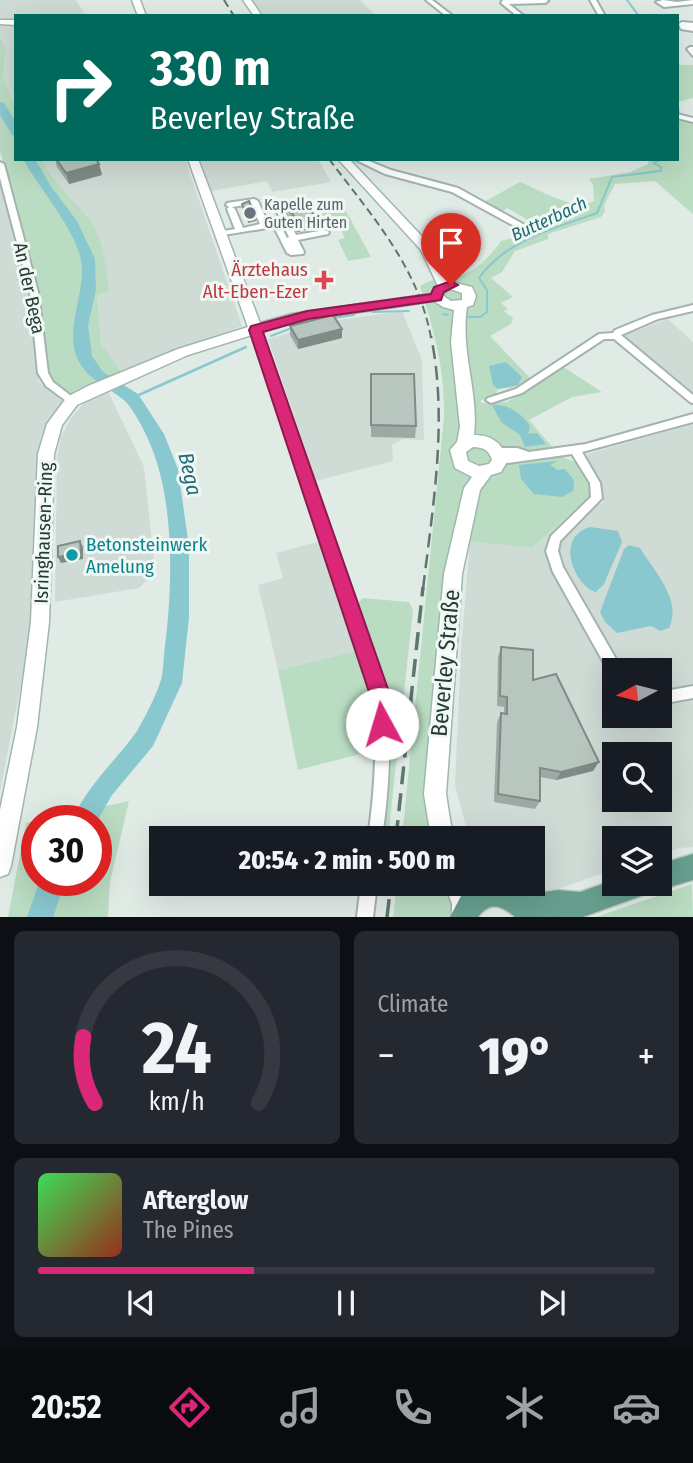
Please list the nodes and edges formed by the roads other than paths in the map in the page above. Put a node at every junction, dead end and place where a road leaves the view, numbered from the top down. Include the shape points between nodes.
1 (429, 0) edge
2 (545, 1) edge
3 (503, 2) edge
4 (693, 2) edge
5 (677, 4) dead end
6 (447, 14) edge
7 (518, 14) edge
8 (193, 161) edge
9 (345, 161) edge
10 (362, 161) edge
11 (0, 164) edge
12 (278, 205) dead end
13 (281, 221) junction
14 (263, 222) junction
15 (541, 227) dead end
16 (240, 231) junction
17 (324, 232) dead end
18 (220, 234) junction
19 (439, 269) junction
20 (459, 286) junction
21 (442, 296) junction
22 (461, 306) junction
23 (693, 308) edge
24 (456, 324) junction
25 (256, 330) junction
26 (615, 336) junction
27 (93, 390) joint
28 (491, 400) dead end
29 (693, 400) edge
30 (72, 401) junction
31 (693, 418) edge
32 (469, 420) junction
33 (483, 441) junction
34 (465, 443) junction
35 (575, 450) junction
36 (499, 456) junction
37 (465, 468) junction
38 (485, 472) junction
39 (472, 488) junction
40 (608, 658) edge
41 (693, 692) edge
42 (672, 696) edge
43 (377, 826) edge
44 (440, 826) edge
45 (0, 866) edge
46 (693, 867) edge
47 (672, 873) edge
48 (368, 896) edge
49 (461, 896) edge
50 (479, 896) edge
51 (508, 896) edge
52 (610, 896) edge
53 (573, 911) edge
54 (528, 912) edge
55 (463, 916) edge
56 (365, 917) edge

1 - 6 street
2 - 3 street
3 - 7 street
4 - 5 street
8 - 18 street
9 - 19 street via 411,229
10 - 15 street via 455,190 532,232
11 - 30 street, An der Bega via 34,292 43,373 49,384
12 - 13 street
13 - 14 street
13 - 17 street via 289,239
14 - 16 street
14 - 16 street via 254,201 230,207
16 - 18 street
18 - 25 street
19 - 20 street
19 - 21 street
20 - 21 street
20 - 22 street via 470,296
21 - 22 street
21 - 24 street
21 - 25 street via 307,315
22 - 24 street
23 - 26 street via 649,319
24 - 32 street
25 - 27 street, Isringhausen-Ring via 183,352
25 - 43 street via 379,692 382,724
26 - 28 street via 602,336 519,391
26 - 29 street
27 - 30 street, Isringhausen-Ring
30 - 45 street, Isringhausen-Ring via 55,424 46,454 40,622 27,727
31 - 35 street
32 - 33 street
32 - 34 street
33 - 34 street
33 - 36 street
34 - 37 street via 457,455
35 - 36 street via 519,459
35 - 40 street via 595,483 597,498 555,539 551,551
36 - 38 street via 495,468
37 - 38 street
37 - 39 street
38 - 39 street
39 - 44 street, Beverley Straße via 458,540 450,600 435,794
41 - 42 street
46 - 47 main road
48 - 56 street
49 - 55 street
50 - 55 main road
51 - 54 main road
52 - 53 main road
53 - 54 main road via 558,903

